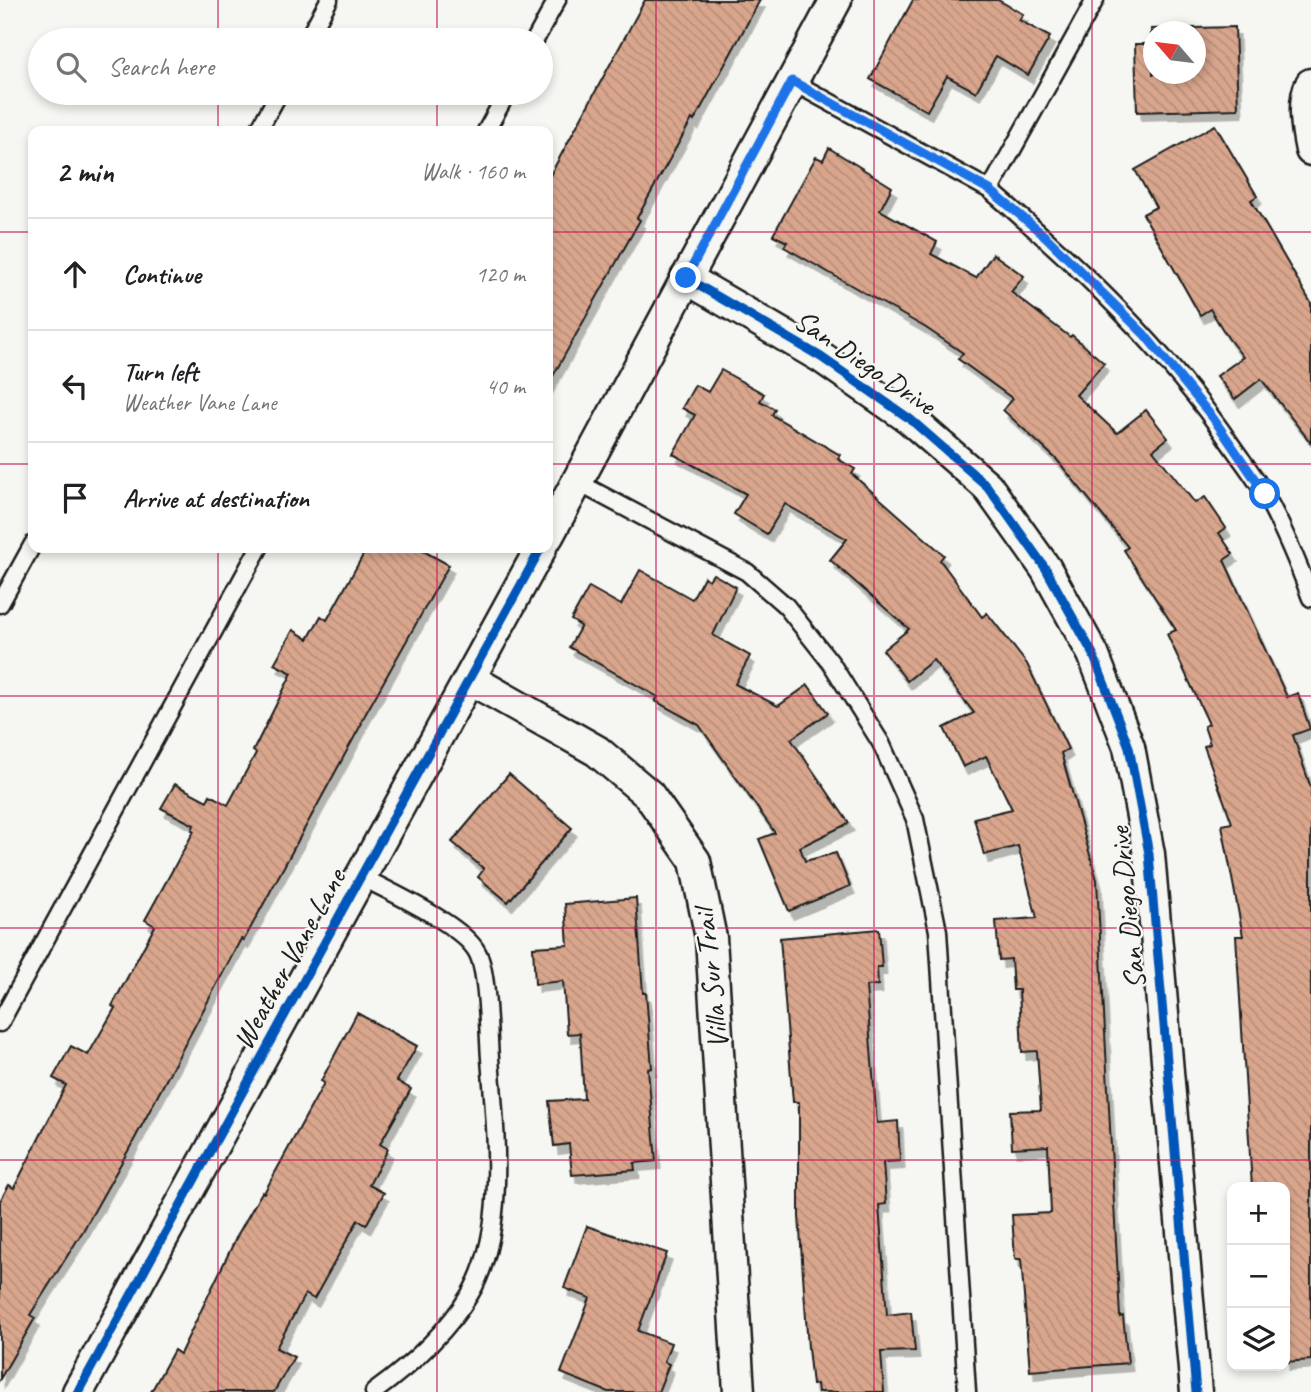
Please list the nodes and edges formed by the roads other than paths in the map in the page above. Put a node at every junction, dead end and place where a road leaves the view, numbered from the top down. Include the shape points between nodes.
1 (329, 0) edge
2 (557, 0) edge
3 (836, 0) edge
4 (1095, 0) edge
5 (314, 28) edge
6 (542, 28) edge
7 (792, 81) junction
8 (1311, 84) edge
9 (272, 105) edge
10 (500, 105) edge
11 (261, 126) edge
12 (489, 126) edge
13 (1311, 150) edge
14 (990, 190) junction
15 (686, 278) junction
16 (577, 482) junction
17 (553, 527) edge
18 (28, 553) edge
19 (256, 553) edge
20 (538, 553) edge
21 (1311, 597) edge
22 (0, 604) edge
23 (470, 679) junction
24 (362, 877) junction
25 (0, 1023) edge
26 (78, 1392) edge
27 (374, 1392) edge
28 (739, 1392) edge
29 (967, 1392) edge
30 (1196, 1392) edge

1 - 5 lane
2 - 6 lane
3 - 7 street
4 - 14 lane
7 - 14 lane
7 - 15 street
8 - 13 street via 1307,132
9 - 11 lane
10 - 12 lane
14 - 21 lane via 1046,237 1144,334 1213,418 1265,494
15 - 16 street
15 - 30 street, San Diego Drive via 821,357 910,419 987,486 1046,569 1093,654 1129,747 1149,854
16 - 17 street
16 - 29 lane via 747,572 786,606 831,663 881,744 915,819 938,931
18 - 22 lane
19 - 25 lane
20 - 23 street, Weather Vane Lane
23 - 24 street, Weather Vane Lane
23 - 28 street, Villa Sur Trail via 597,751 649,795 695,860 711,938
24 - 26 street, Weather Vane Lane
24 - 27 lane via 456,929 478,953 485,985 496,1149 495,1206 485,1256 471,1292 448,1326 408,1367

